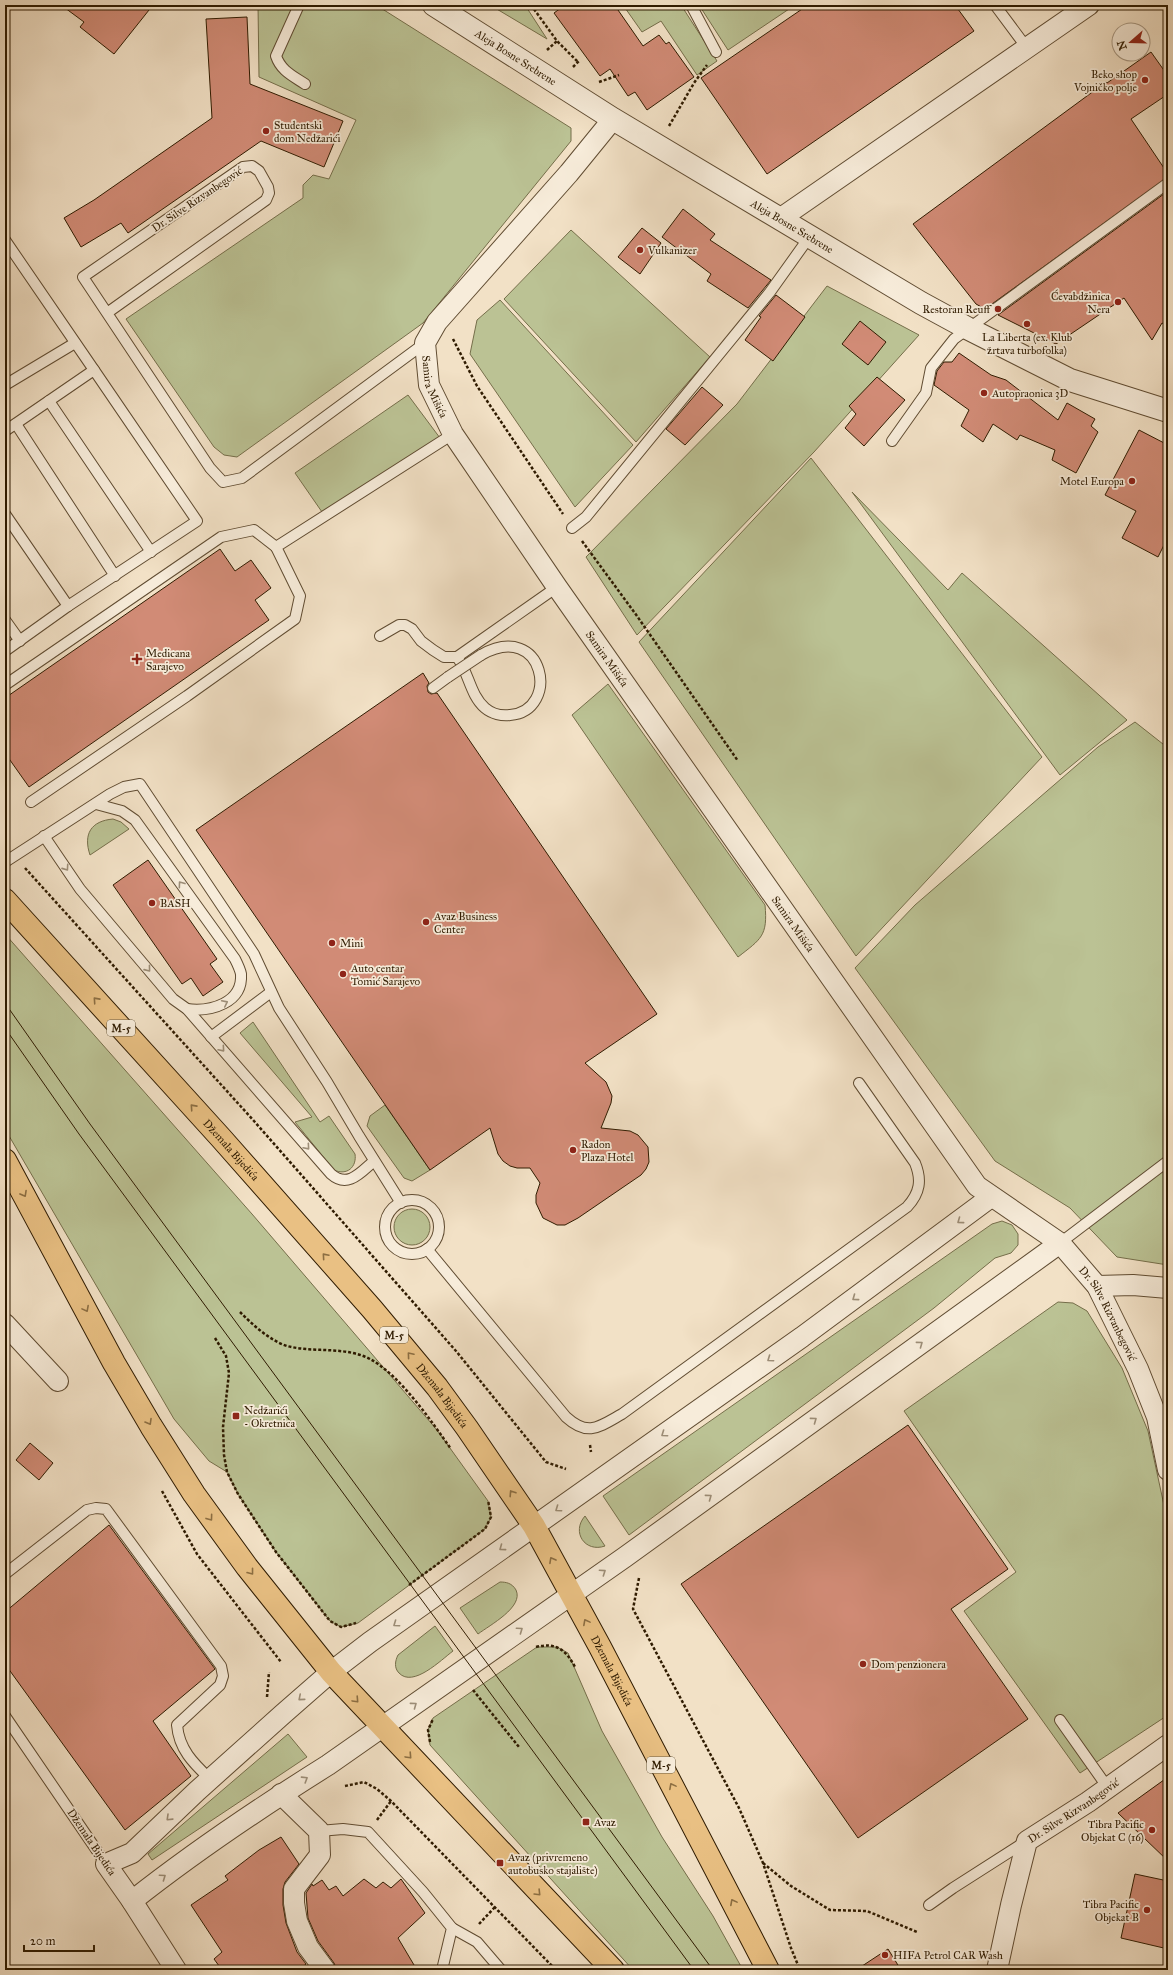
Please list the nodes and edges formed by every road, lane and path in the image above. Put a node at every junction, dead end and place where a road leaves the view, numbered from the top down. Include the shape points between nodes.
1 (299, 5) edge
2 (434, 5) edge
3 (531, 5) edge
4 (691, 5) edge
5 (995, 5) edge
6 (1089, 5) edge
7 (557, 41) junction
8 (1027, 48) junction
9 (545, 51) dead end
10 (716, 52) joint
11 (572, 68) dead end
12 (619, 75) dead end
13 (597, 83) dead end
14 (305, 84) dead end
15 (613, 119) junction
16 (669, 126) dead end
17 (1168, 183) edge
18 (781, 218) junction
19 (810, 236) junction
20 (5, 240) edge
21 (107, 313) junction
22 (442, 317) junction
23 (967, 328) junction
24 (75, 342) junction
25 (425, 343) junction
26 (94, 370) junction
27 (5, 385) edge
28 (49, 401) junction
29 (1168, 411) edge
30 (16, 424) junction
31 (5, 431) edge
32 (453, 434) junction
33 (892, 441) dead end
34 (5, 514) edge
35 (572, 528) junction
36 (276, 547) junction
37 (151, 552) junction
38 (116, 576) junction
39 (557, 587) junction
40 (68, 606) junction
41 (5, 620) edge
42 (380, 636) dead end
43 (20, 641) junction
44 (5, 651) edge
45 (457, 657) junction
46 (5, 685) edge
47 (433, 688) dead end
48 (738, 761) dead end
49 (31, 802) dead end
50 (96, 804) junction
51 (44, 836) junction
52 (14, 856) junction
53 (5, 862) edge
54 (5, 900) edge
55 (271, 992) junction
56 (187, 1009) junction
57 (211, 1037) junction
58 (859, 1083) dead end
59 (5, 1160) edge
60 (374, 1160) junction
61 (1168, 1161) edge
62 (991, 1197) junction
63 (401, 1203) junction
64 (1060, 1243) junction
65 (428, 1250) junction
66 (1097, 1286) junction
67 (1168, 1288) edge
68 (240, 1312) dead end
69 (5, 1324) edge
70 (215, 1338) dead end
71 (58, 1381) dead end
72 (456, 1456) dead end
73 (566, 1469) dead end
74 (1168, 1470) edge
75 (483, 1494) dead end
76 (534, 1526) junction
77 (5, 1574) edge
78 (639, 1578) dead end
79 (405, 1588) dead end
80 (571, 1594) junction
81 (358, 1623) dead end
82 (531, 1651) dead end
83 (575, 1667) dead end
84 (269, 1672) dead end
85 (330, 1672) junction
86 (478, 1686) dead end
87 (472, 1690) junction
88 (467, 1694) dead end
89 (267, 1700) dead end
90 (439, 1714) dead end
91 (5, 1716) edge
92 (1060, 1720) dead end
93 (382, 1727) junction
94 (430, 1745) dead end
95 (1168, 1745) edge
96 (519, 1747) dead end
97 (210, 1779) junction
98 (345, 1786) dead end
99 (1108, 1788) junction
100 (281, 1794) junction
101 (392, 1801) junction
102 (319, 1830) junction
103 (368, 1832) junction
104 (1027, 1841) junction
105 (763, 1863) junction
106 (106, 1864) junction
107 (132, 1901) junction
108 (929, 1905) dead end
109 (495, 1907) junction
110 (452, 1928) junction
111 (917, 1932) dead end
112 (468, 1936) junction
113 (176, 1970) edge
114 (325, 1970) edge
115 (442, 1970) edge
116 (501, 1970) edge
117 (556, 1970) edge
118 (613, 1970) edge
119 (768, 1970) edge
120 (800, 1970) edge
121 (997, 1970) edge

1 - 14 lane via 276,56 278,64 284,70
2 - 15 street, Aleja Bosne Srebrene
3 - 7 path
4 - 10 lane
5 - 8 lane
6 - 8 street
7 - 9 path
7 - 11 path via 579,61
8 - 18 street
10 - 16 path
12 - 13 path
15 - 18 street, Aleja Bosne Srebrene
15 - 22 street, Samira Mišića
17 - 23 lane
18 - 19 street, Aleja Bosne Srebrene
19 - 23 street, Aleja Bosne Srebrene
19 - 35 lane via 765,298 586,517
20 - 24 lane
21 - 21 lane, Dr. Silve Rizvanbegović via 266,200 268,187 259,171 252,166 243,166 83,277
21 - 25 lane, Dr. Silve Rizvanbegović via 210,468 222,482 242,478
22 - 25 street, Samira Mišića
22 - 35 path via 477,386
23 - 29 street, Aleja Bosne Srebrene via 1070,380
23 - 33 lane via 954,339 931,368 926,393
24 - 26 lane
24 - 27 lane
25 - 32 street, Samira Mišića via 429,385
26 - 28 lane
26 - 37 lane via 197,521
28 - 30 lane
28 - 37 lane
30 - 31 lane
30 - 38 lane
32 - 36 lane
32 - 39 street, Samira Mišića
34 - 40 lane
35 - 48 path
36 - 46 lane via 254,530 220,537
36 - 49 lane via 300,596 295,619
37 - 38 lane
38 - 40 lane
39 - 45 lane
39 - 62 street, Samira Mišića via 977,1186
40 - 43 lane
41 - 43 lane
42 - 45 lane via 399,625 405,625 433,650 444,656
43 - 44 lane
45 - 47 lane, bridge via 468,674 474,694 486,709 494,713 512,715 529,707 539,692 540,674 532,657 525,651 507,646 481,655 448,677
50 - 51 lane
50 - 55 lane via 124,787 140,784 254,954
56 -> 50 lane via 201,1011 231,1000 239,988 241,973 235,959 135,820 117,809
51 - 52 lane
51 -> 56 lane via 80,889 173,999
52 - 53 lane
52 - 73 path via 254,1121 456,1351 546,1462
76 -> 54 main road, Džemala Bijedića / M-5 via 508,1485 437,1387 372,1309
55 - 57 lane
55 - 60 lane
56 - 57 lane
57 -> 60 lane via 336,1179 351,1180
58 - 65 lane via 915,1163 920,1174 920,1184 914,1200 628,1410 598,1428 586,1429 576,1426 566,1417
59 -> 85 main road via 114,1362 179,1472 247,1567
60 - 63 lane
61 - 64 lane
62 - 64 street, Dr. Silve Rizvanbegović
62 -> 76 street via 802,1337
63 - 65 lane via 422,1202 437,1217 439,1232
63 - 65 lane via 394,1208 386,1221 387,1237 397,1250 404,1253
64 - 66 street, Dr. Silve Rizvanbegović
80 -> 64 street
66 - 67 street via 1133,1285
66 - 74 street, Dr. Silve Rizvanbegović via 1138,1370 1157,1417
68 - 72 path via 265,1334 286,1346 342,1351 370,1359 398,1381
69 - 71 street
70 - 81 path via 226,1356 229,1373 223,1427 224,1455 227,1472 238,1494 276,1552 330,1621 341,1627
75 - 79 path via 488,1500 491,1517 485,1529
80 -> 76 main road, Džemala Bijedića / M-5
76 -> 85 street
77 - 97 lane via 87,1510 106,1509 221,1666 223,1676 220,1685 177,1725 178,1737 191,1761
78 - 105 path via 633,1609 739,1808
93 -> 80 street
119 -> 80 main road, Džemala Bijedića / M-5
82 - 83 path via 537,1647 556,1647 568,1653
84 - 89 path
85 -> 93 main road
85 -> 97 street
86 - 87 path
87 - 88 path
87 - 96 path
90 - 94 path via 433,1718 428,1730
91 - 106 lane, Džemala Bijedića
92 - 99 lane
100 -> 93 street
93 -> 118 main road
95 - 99 street, Dr. Silve Rizvanbegović
97 -> 106 street via 132,1853
98 - 101 path via 364,1782
99 - 104 street, Dr. Silve Rizvanbegović
100 - 102 street
107 -> 100 street
101 - 103 path
101 - 109 path
102 - 103 lane
102 - 114 street via 320,1855 294,1889 294,1902 297,1921 308,1947
103 - 110 lane
104 - 108 lane
104 - 121 street, Dr. Silve Rizvanbegović
105 - 111 path via 791,1886 830,1910 867,1911
105 - 120 path
106 - 107 street, Džemala Bijedića
107 - 113 street, Džemala Bijedića
109 - 112 path
109 - 117 path
110 - 112 lane
110 - 115 lane
112 - 116 lane via 484,1949

